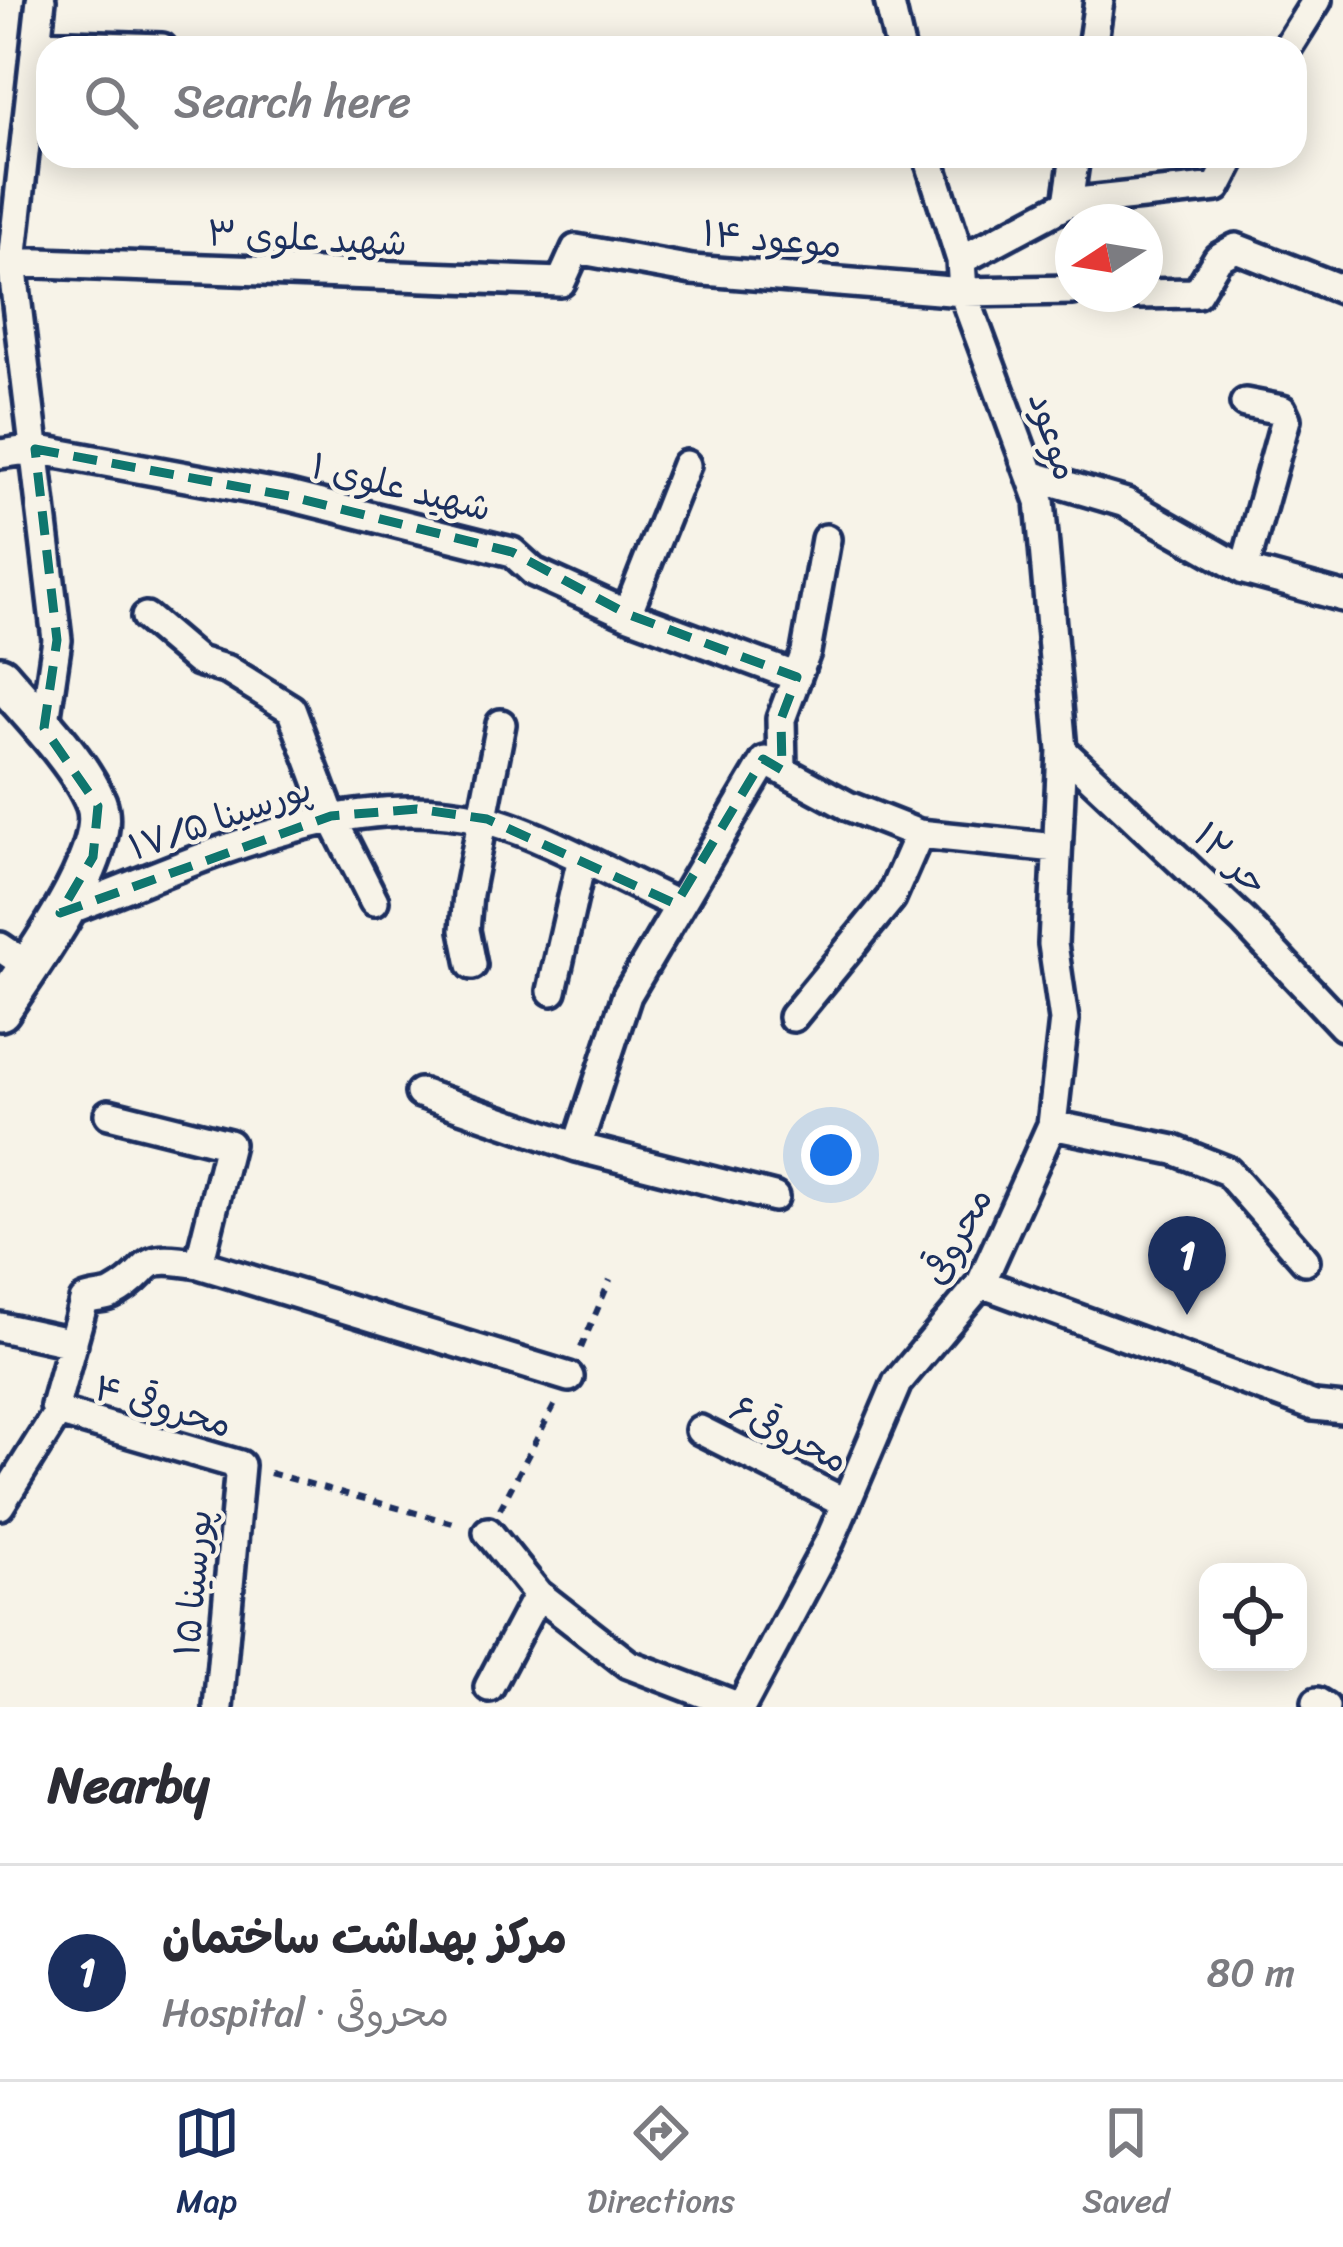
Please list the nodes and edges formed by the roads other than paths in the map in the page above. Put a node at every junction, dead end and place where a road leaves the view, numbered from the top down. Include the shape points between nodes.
1 (40, 0) edge
2 (890, 0) edge
3 (1099, 0) edge
4 (1317, 0) edge
5 (39, 36) edge
6 (898, 36) edge
7 (1094, 36) edge
8 (1295, 36) edge
9 (36, 69) edge
10 (932, 168) edge
11 (1073, 168) edge
12 (1227, 168) edge
13 (1068, 203) junction
14 (576, 249) joint
15 (961, 260) junction
16 (13, 262) junction
17 (1055, 290) edge
18 (1343, 290) edge
19 (963, 292) junction
20 (1163, 294) edge
21 (1245, 403) dead end
22 (35, 449) junction
23 (0, 454) edge
24 (686, 465) dead end
25 (1034, 476) junction
26 (826, 539) dead end
27 (1244, 570) junction
28 (1343, 597) edge
29 (627, 614) junction
30 (146, 617) dead end
31 (0, 677) edge
32 (797, 677) junction
33 (501, 724) dead end
34 (44, 728) junction
35 (1062, 750) junction
36 (774, 765) junction
37 (331, 816) junction
38 (487, 819) junction
39 (919, 834) junction
40 (1056, 848) junction
41 (581, 862) junction
42 (374, 902) dead end
43 (676, 904) junction
44 (60, 913) junction
45 (14, 957) edge
46 (472, 965) dead end
47 (552, 991) dead end
48 (0, 1010) edge
49 (793, 1017) dead end
50 (1343, 1026) edge
51 (420, 1093) dead end
52 (109, 1114) dead end
53 (1052, 1125) junction
54 (578, 1147) junction
55 (774, 1197) dead end
56 (1305, 1259) dead end
57 (199, 1264) junction
58 (981, 1283) junction
59 (0, 1327) edge
60 (73, 1343) junction
61 (568, 1376) dead end
62 (1343, 1409) edge
63 (58, 1412) junction
64 (700, 1430) dead end
65 (240, 1466) joint
66 (846, 1503) junction
67 (0, 1505) edge
68 (488, 1532) road end
69 (538, 1594) junction
70 (489, 1687) dead end
71 (218, 1707) edge
72 (740, 1707) edge

1 - 5 street
2 - 6 street
3 - 7 street
4 - 8 street
9 - 16 street
10 - 15 street, موعود
11 - 13 street
12 - 13 street via 1217,187
13 - 15 street
14 - 16 street, شهید علوی ۳ via 561,282
14 - 19 street, موعود ۱۴ via 692,270
15 - 19 street, موعود
16 - 22 street
17 - 19 street, موعود ۱۴
18 - 20 street via 1236,248 1218,258 1197,293
19 - 25 street, موعود
21 - 27 street via 1282,410 1286,419
22 - 23 street, شهید علوی ۱
22 - 29 street, شهید علوی ۱ via 407,523 512,552 534,572
22 - 34 street via 56,640
24 - 29 street
25 - 27 street via 1126,502
25 - 35 street, موعود
26 - 32 street
27 - 28 street
29 - 32 street, شهید علوی ۱
30 - 37 street via 199,661 282,699
31 - 34 street
32 - 36 street
33 - 38 street
34 - 44 street via 98,806 93,857
35 - 40 street, محروقی
35 - 50 street, حر ۱۲
36 - 39 street
36 - 43 street
37 - 38 street, پورسینا ۱۷/۵ via 417,809
37 - 42 street
37 - 44 street, پورسینا ۱۷/۵
38 - 41 street, پورسینا ۱۷/۵
38 - 46 street via 468,894
39 - 40 street
39 - 49 street via 891,898
40 - 53 street, محروقی via 1053,944 1064,1020
41 - 43 street, پورسینا ۱۷/۵
41 - 47 street
43 - 54 street via 627,995
44 - 45 street
45 - 48 street
51 - 54 street
52 - 57 street via 229,1144
53 - 56 street via 1174,1150 1227,1171
53 - 58 street, محروقی
54 - 55 street
57 - 60 street, محروقی ۴ via 153,1259 110,1295 84,1301
57 - 61 street, محروقی ۴
58 - 62 street via 1314,1406
58 - 66 street, محروقی via 898,1383
59 - 60 street
60 - 63 street, محروقی ۴
63 - 65 street, محروقی ۴
63 - 67 street
64 - 66 street, محروقی۶
65 - 71 street, پورسینا ۱۵
66 - 72 street, محروقی
68 - 69 street
69 - 70 street
69 - 72 street via 628,1664

